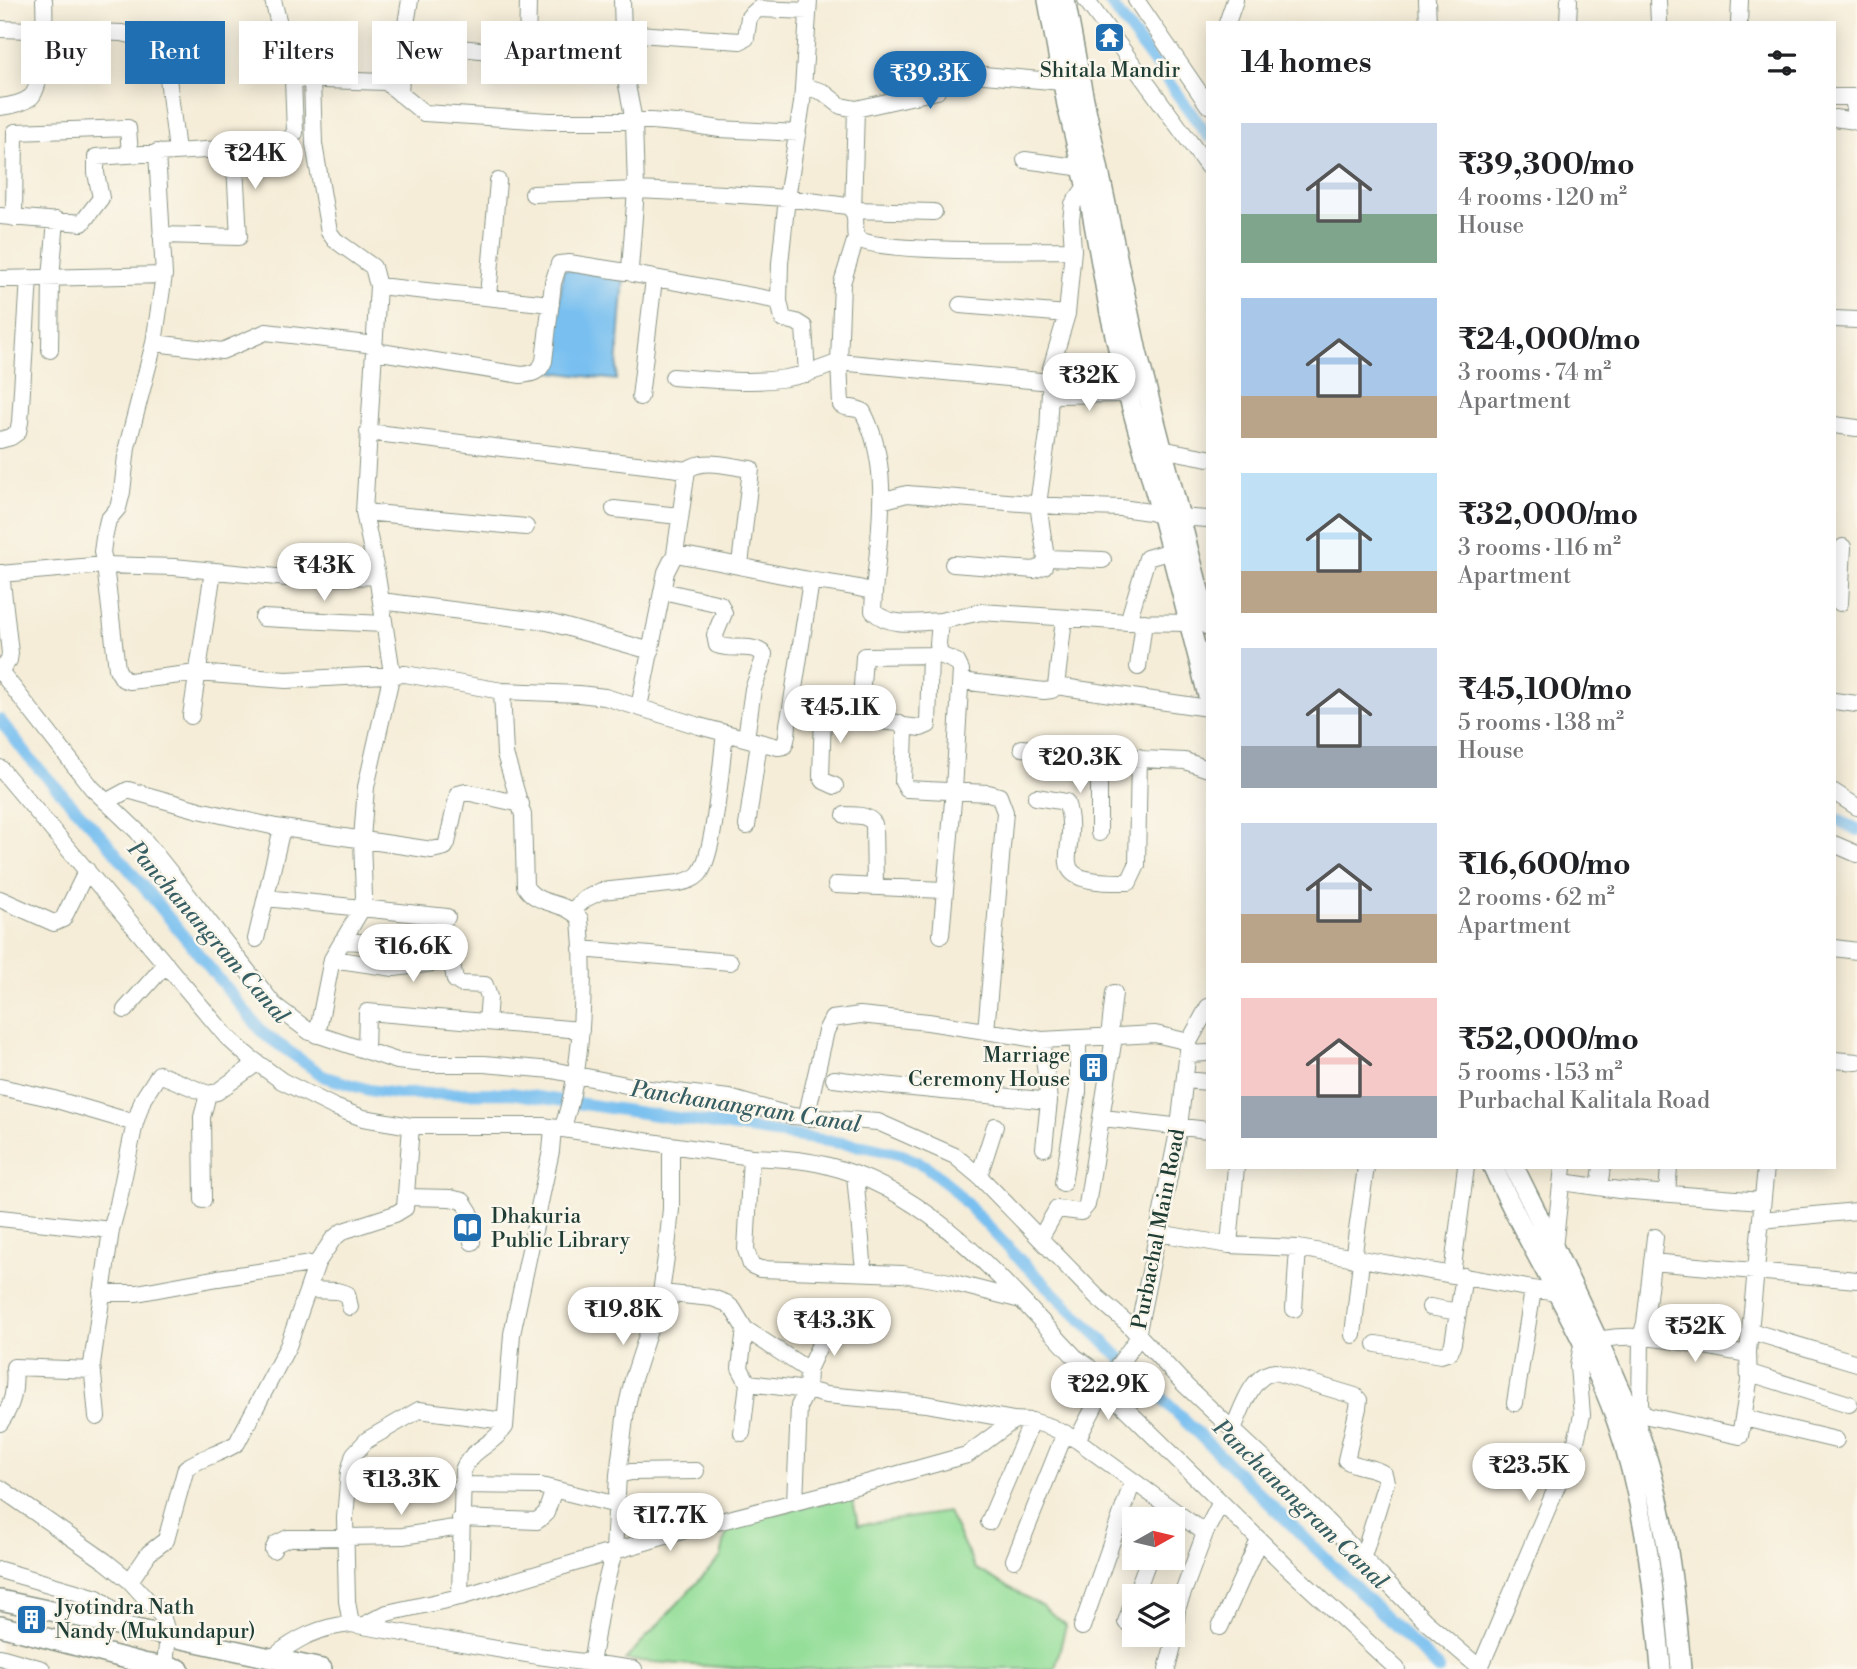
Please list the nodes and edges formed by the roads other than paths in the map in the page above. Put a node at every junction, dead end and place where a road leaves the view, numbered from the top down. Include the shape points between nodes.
1 (44, 0) edge
2 (274, 0) edge
3 (410, 0) edge
4 (528, 0) edge
5 (622, 0) edge
6 (1048, 0) edge
7 (1065, 0) edge
8 (1086, 0) edge
9 (1136, 0) edge
10 (1235, 0) edge
11 (1427, 0) edge
12 (1560, 0) edge
13 (1569, 0) edge
14 (1658, 0) edge
15 (1740, 0) edge
16 (808, 6) edge
17 (45, 21) edge
18 (279, 21) edge
19 (406, 21) edge
20 (528, 21) edge
21 (623, 21) edge
22 (1228, 21) edge
23 (1428, 21) edge
24 (1568, 21) edge
25 (1659, 21) edge
26 (1740, 21) edge
27 (0, 29) edge
28 (21, 30) edge
29 (111, 33) edge
30 (647, 35) edge
31 (358, 81) edge
32 (1062, 82) junction
33 (37, 84) edge
34 (293, 84) edge
35 (312, 84) edge
36 (401, 84) edge
37 (627, 84) edge
38 (804, 86) junction
39 (400, 94) junction
40 (1836, 97) edge
41 (1855, 97) edge
42 (1206, 102) edge
43 (6, 106) edge
44 (856, 110) junction
45 (1836, 118) edge
46 (634, 121) junction
47 (1856, 122) edge
48 (1081, 127) junction
49 (15, 132) junction
50 (797, 132) junction
51 (234, 148) junction
52 (177, 150) junction
53 (157, 152) junction
54 (130, 154) junction
55 (1025, 160) dead end
56 (1206, 164) edge
57 (1085, 177) junction
58 (498, 181) dead end
59 (636, 191) junction
60 (533, 194) dead end
61 (787, 198) junction
62 (853, 210) junction
63 (934, 212) dead end
64 (7, 217) edge
65 (56, 220) junction
66 (162, 235) junction
67 (856, 238) junction
68 (1073, 250) junction
69 (633, 274) dead end
70 (164, 275) junction
71 (29, 278) junction
72 (51, 278) junction
73 (0, 279) edge
74 (654, 279) junction
75 (378, 286) junction
76 (488, 296) junction
77 (779, 301) junction
78 (551, 304) junction
79 (960, 305) dead end
80 (1068, 314) junction
81 (1836, 319) edge
82 (1857, 320) edge
83 (154, 343) junction
84 (375, 348) junction
85 (51, 350) dead end
86 (839, 362) junction
87 (807, 374) junction
88 (673, 377) dead end
89 (1050, 388) junction
90 (1128, 394) junction
91 (639, 397) dead end
92 (1836, 425) edge
93 (1857, 428) edge
94 (368, 432) junction
95 (0, 440) edge
96 (1161, 449) junction
97 (1206, 458) edge
98 (687, 470) junction
99 (881, 501) junction
100 (1038, 504) junction
101 (614, 509) dead end
102 (364, 512) junction
103 (680, 516) junction
104 (1171, 516) junction
105 (1206, 519) edge
106 (526, 527) dead end
107 (1845, 547) edge
108 (1171, 551) junction
109 (675, 554) junction
110 (1046, 558) junction
111 (1103, 561) dead end
112 (953, 564) dead end
113 (105, 565) junction
114 (740, 565) junction
115 (213, 570) junction
116 (0, 573) edge
117 (377, 576) junction
118 (811, 581) junction
119 (663, 591) junction
120 (874, 592) junction
121 (381, 601) junction
122 (1837, 602) edge
123 (1857, 605) edge
124 (263, 618) dead end
125 (1064, 619) junction
126 (940, 621) junction
127 (1136, 622) junction
128 (383, 624) junction
129 (1198, 624) edge
130 (651, 651) junction
131 (935, 655) junction
132 (1138, 667) dead end
133 (0, 670) edge
134 (392, 673) junction
135 (197, 674) junction
136 (961, 681) junction
137 (1206, 682) edge
138 (862, 686) dead end
139 (1056, 686) junction
140 (502, 691) junction
141 (1836, 701) edge
142 (1857, 704) edge
143 (639, 707) junction
144 (1206, 708) edge
145 (790, 714) junction
146 (823, 714) junction
147 (191, 716) dead end
148 (903, 726) junction
149 (725, 733) junction
150 (753, 740) junction
151 (1022, 748) dead end
152 (1099, 757) junction
153 (1139, 757) junction
154 (0, 768) edge
155 (1206, 768) edge
156 (835, 786) dead end
157 (954, 790) junction
158 (1836, 793) edge
159 (1036, 797) dead end
160 (106, 802) junction
161 (521, 804) junction
162 (1857, 807) edge
163 (845, 815) dead end
164 (747, 826) dead end
165 (282, 828) junction
166 (1099, 833) dead end
167 (362, 839) junction
168 (1836, 845) edge
169 (1857, 854) edge
170 (87, 870) junction
171 (836, 885) dead end
172 (875, 887) junction
173 (943, 890) junction
174 (266, 898) junction
175 (0, 900) edge
176 (361, 909) junction
177 (573, 910) junction
178 (447, 917) dead end
179 (941, 935) dead end
180 (256, 939) dead end
181 (342, 941) junction
182 (440, 946) dead end
183 (1836, 948) edge
184 (581, 949) junction
185 (1857, 951) edge
186 (332, 959) junction
187 (730, 962) dead end
188 (166, 964) junction
189 (1114, 993) dead end
190 (125, 1010) dead end
191 (1206, 1011) edge
192 (487, 1022) junction
193 (581, 1030) junction
194 (986, 1031) junction
195 (317, 1034) junction
196 (1112, 1037) junction
197 (1042, 1040) junction
198 (1078, 1040) junction
199 (1188, 1048) junction
200 (366, 1051) junction
201 (1206, 1052) edge
202 (1836, 1060) edge
203 (1857, 1062) edge
204 (257, 1063) junction
205 (834, 1079) dead end
206 (1185, 1080) junction
207 (574, 1081) junction
208 (1206, 1082) edge
209 (0, 1087) edge
210 (208, 1094) junction
211 (1049, 1101) junction
212 (806, 1118) junction
213 (1103, 1118) junction
214 (135, 1123) junction
215 (411, 1126) junction
216 (995, 1126) dead end
217 (1179, 1128) junction
218 (557, 1129) junction
219 (1206, 1130) edge
220 (671, 1146) junction
221 (1044, 1148) dead end
222 (751, 1157) junction
223 (1237, 1169) edge
224 (1366, 1169) edge
225 (1466, 1169) edge
226 (1494, 1169) edge
227 (1515, 1169) edge
228 (1602, 1169) edge
229 (1669, 1169) edge
230 (1766, 1169) edge
231 (855, 1175) junction
232 (1562, 1175) edge
233 (978, 1176) junction
234 (1063, 1183) dead end
235 (1599, 1187) junction
236 (1667, 1194) junction
237 (407, 1197) junction
238 (203, 1200) dead end
239 (1762, 1201) junction
240 (1857, 1211) edge
241 (0, 1218) edge
242 (1761, 1220) junction
243 (111, 1230) junction
244 (1158, 1233) junction
245 (1041, 1237) junction
246 (1655, 1237) dead end
247 (472, 1242) dead end
248 (1229, 1245) junction
249 (1298, 1248) junction
250 (1554, 1248) junction
251 (1357, 1260) junction
252 (863, 1261) dead end
253 (1652, 1262) junction
254 (317, 1263) junction
255 (1756, 1272) junction
256 (1458, 1275) junction
257 (1857, 1280) edge
258 (309, 1290) junction
259 (1534, 1290) junction
260 (102, 1293) junction
261 (661, 1293) junction
262 (1556, 1293) junction
263 (1018, 1299) junction
264 (349, 1307) dead end
265 (1430, 1307) dead end
266 (1294, 1309) dead end
267 (1458, 1312) junction
268 (745, 1329) junction
269 (826, 1331) dead end
270 (1750, 1331) junction
271 (1137, 1334) junction
272 (1353, 1335) dead end
273 (1641, 1337) junction
274 (1590, 1342) junction
275 (1376, 1344) dead end
276 (1748, 1352) junction
277 (1857, 1363) edge
278 (92, 1370) junction
279 (808, 1370) junction
280 (1750, 1373) junction
281 (1108, 1380) junction
282 (748, 1383) junction
283 (807, 1390) junction
284 (1515, 1403) dead end
285 (1849, 1404) dead end
286 (97, 1417) dead end
287 (1744, 1418) junction
288 (1014, 1420) junction
289 (505, 1421) junction
290 (1032, 1421) junction
291 (0, 1423) edge
292 (1233, 1429) junction
293 (742, 1433) dead end
294 (1071, 1436) junction
295 (1836, 1440) dead end
296 (696, 1472) dead end
297 (618, 1475) junction
298 (1133, 1481) junction
299 (461, 1485) junction
300 (0, 1488) edge
301 (554, 1489) junction
302 (795, 1502) junction
303 (1221, 1502) junction
304 (617, 1504) junction
305 (1159, 1507) edge
306 (460, 1522) junction
307 (989, 1522) dead end
308 (1185, 1523) edge
309 (1205, 1533) junction
310 (345, 1538) junction
311 (1259, 1540) junction
312 (273, 1550) dead end
313 (614, 1551) junction
314 (1363, 1557) junction
315 (1014, 1560) dead end
316 (0, 1570) edge
317 (130, 1581) junction
318 (460, 1597) junction
319 (0, 1600) edge
320 (114, 1625) junction
321 (356, 1625) junction
322 (0, 1626) edge
323 (1082, 1627) dead end
324 (1220, 1627) dead end
325 (168, 1635) junction
326 (0, 1657) edge
327 (272, 1658) junction
328 (591, 1664) junction
329 (142, 1666) edge
330 (175, 1668) edge
331 (42, 1669) edge
332 (322, 1669) edge
333 (634, 1669) edge
334 (1167, 1669) edge
335 (1397, 1669) edge
336 (1481, 1669) edge
337 (1661, 1669) edge
338 (1681, 1669) edge

1 - 17 street
2 - 18 street
3 - 19 street
4 - 20 street
5 - 21 street
6 - 32 main road
7 - 48 main road
8 - 56 street
9 - 42 street
10 - 22 street
11 - 23 street
12 - 13 street
13 - 24 street
14 - 25 street
15 - 26 street
16 - 30 street via 758,9 749,18 746,38 740,41
16 - 38 street
27 - 28 street
29 - 52 street via 139,37 166,62
31 - 39 street via 386,82
32 - 44 street via 951,72 937,91
32 - 48 main road
33 - 43 street via 32,95
34 - 51 street via 295,133 283,145
35 - 75 street via 314,144 329,232 373,267
36 - 39 street
37 - 46 street
38 - 44 street
38 - 50 street
39 - 46 street via 424,113
40 - 41 street
41 - 47 street
43 - 49 street
44 - 62 street
45 - 47 street
46 - 50 street
46 - 59 street
48 - 57 main road
48 - 96 main road
49 - 54 street via 128,128
49 - 64 street
50 - 61 street
51 - 52 street
51 - 66 street via 239,237
52 - 53 street
53 - 54 street
53 - 66 street
54 - 65 street via 96,157 101,198 82,223
55 - 57 street
57 - 68 street via 1073,204
57 - 90 main road
58 - 76 street
59 - 60 street
59 - 61 street
59 - 78 street via 630,269 559,264
61 - 62 street
61 - 77 street
62 - 63 street
62 - 67 street
64 - 65 street
65 - 72 street
66 - 70 street
67 - 68 street via 871,244 956,249
67 - 86 street via 842,283
68 - 80 street
69 - 74 street
70 - 72 street
70 - 83 street
71 - 72 street
71 - 73 street
71 - 95 street via 20,422 18,432
72 - 85 street
74 - 77 street
74 - 91 street
75 - 76 street
75 - 84 street
76 - 78 street
77 - 87 street via 783,319 804,327
78 - 84 street via 544,361 533,374
79 - 80 street
80 - 89 street via 1051,368
81 - 82 street
83 - 84 street via 222,351 266,332
83 - 113 street via 127,447 118,508 108,520 104,538
84 - 94 street
86 - 87 street
86 - 89 street
86 - 99 street via 839,401 844,408 859,408 867,419 879,458
87 - 88 street via 724,381
89 - 90 street
89 - 100 street
90 - 104 main road
92 - 93 street
94 - 98 street
94 - 102 street
96 - 97 street
96 - 104 main road
98 - 103 street
98 - 114 street via 694,464 751,469
99 - 100 street via 907,494
99 - 120 street
100 - 104 street
100 - 110 street
101 - 103 street
102 - 106 street
102 - 117 street
103 - 109 street
104 - 105 street
104 - 108 main road
104 - 129 main road
107 - 122 street
108 - 127 street via 1147,558
108 - 129 main road
109 - 114 street
109 - 119 street
110 - 111 street
110 - 112 street via 1045,566 1034,569
113 - 115 street
113 - 116 street
113 - 135 street via 120,676 138,681
114 - 118 street
115 - 117 street via 296,579
115 - 135 street
116 - 133 street via 10,653
117 - 121 street
118 - 120 street
118 - 145 street
119 - 130 street
119 - 150 street via 720,604 724,613 715,635 717,645 753,648 764,654 753,689
120 - 126 street via 873,611 880,618 906,624
121 - 128 street
121 - 130 street via 548,622
122 - 123 street
124 - 128 street
125 - 126 street via 981,611
125 - 127 street
125 - 139 street
126 - 131 street
127 - 129 street
127 - 132 street
128 - 134 street
129 - 137 main road
130 - 143 street
131 - 136 street via 960,665
131 - 138 street via 864,656
131 - 148 street via 928,725
133 - 160 street
134 - 135 street via 286,680
134 - 140 street
134 - 167 street via 366,787
135 - 147 street
136 - 139 street via 1044,691
136 - 157 street
139 - 144 street
140 - 143 street via 606,697
140 - 161 street via 505,754
141 - 142 street
143 - 149 street
145 - 146 street
145 - 150 street via 784,746
146 - 148 street
146 - 156 street via 821,776
148 - 157 street via 903,786
149 - 150 street
149 - 177 street via 710,850 697,876 679,883 601,891
150 - 164 street
151 - 152 street
152 - 153 street
152 - 166 street
153 - 155 street via 1185,761
153 - 159 street via 1137,865 1129,882 1077,877 1069,870 1066,802
154 - 170 street
157 - 173 street
157 - 194 street via 999,796 1005,812
158 - 162 street
160 - 165 street via 128,790
160 - 195 street via 142,837 274,1005
161 - 167 street via 458,794 447,843 440,849
161 - 177 street via 525,887 537,898
163 - 172 street via 871,819 874,824
165 - 167 street
165 - 174 street
167 - 176 street
168 - 169 street
170 - 175 street via 63,919 54,923
170 - 188 street
171 - 172 street
172 - 173 street
173 - 179 street
174 - 176 street
174 - 180 street
176 - 178 street
176 - 181 street
177 - 184 street via 580,919
181 - 182 street
181 - 186 street
183 - 185 street
184 - 187 street
184 - 193 street
186 - 192 street via 394,968 449,961 455,980 485,985
186 - 195 street
188 - 190 street
188 - 204 street via 227,1037
189 - 196 street
191 - 199 street, Purbachal Main Road
192 - 193 street
192 - 200 street via 367,1012
193 - 207 street
194 - 197 street
194 - 212 street via 860,1015 832,1019
195 - 200 street
196 - 198 street
196 - 199 street via 1155,1034
196 - 213 street
197 - 198 street
197 - 211 street
198 - 234 street via 1078,1092
199 - 201 street
199 - 206 street, Purbachal Main Road
200 - 207 street via 410,1063 484,1063
202 - 203 street
204 - 210 street
204 - 215 street via 334,1107 363,1118
205 - 211 street
206 - 208 street
206 - 217 street, Purbachal Main Road
207 - 212 street via 729,1098
207 - 218 street via 568,1113
209 - 214 street
210 - 214 street via 159,1074
210 - 238 street via 202,1117
211 - 221 street
212 - 233 street via 878,1122 946,1151
213 - 217 street
213 - 245 street via 1085,1209 1057,1209
214 - 243 street
215 - 218 street
215 - 237 street
216 - 233 street
217 - 219 street
217 - 244 street, Purbachal Main Road
218 - 220 street
218 - 289 street via 512,1334
220 - 222 street
220 - 261 street via 671,1209
222 - 231 street via 825,1165
222 - 263 street via 746,1250 751,1265 903,1274
223 - 248 street
224 - 251 street
225 - 256 street
226 - 262 main road
227 - 250 main road
228 - 235 street
229 - 236 street
230 - 239 street
231 - 252 street
231 - 263 street via 926,1212
232 - 235 street
232 - 250 street
233 - 245 street
235 - 236 street
236 - 239 street
237 - 247 street via 463,1201 470,1212
237 - 254 street via 405,1208 395,1214 343,1231
239 - 242 street
240 - 242 street
241 - 243 street
242 - 255 street
243 - 260 street
244 - 248 street
244 - 271 street, Purbachal Main Road
245 - 271 street
246 - 253 street
248 - 249 street
249 - 251 street
249 - 266 street
250 - 274 main road
251 - 256 street
251 - 272 street
253 - 255 street
253 - 273 street
254 - 258 street
254 - 260 street via 137,1293
255 - 257 street
255 - 270 street
256 - 259 street
256 - 267 street
258 - 264 street via 347,1294
258 - 317 street via 288,1346 237,1443 186,1468 166,1540 149,1553
259 - 262 street
259 - 284 street
260 - 278 street
261 - 268 street via 726,1303
261 - 297 street via 633,1379
262 - 274 main road
263 - 281 street
265 - 267 street
267 - 275 street via 1450,1352 1441,1355
268 - 279 street
268 - 282 street via 740,1368
269 - 279 street
270 - 276 street
270 - 277 street
271 - 281 street, Purbachal Main Road
271 - 292 street
273 - 274 street
273 - 276 street
273 - 287 street via 1642,1413 1740,1436
274 - 336 street via 1578,1366 1582,1415 1576,1441
274 - 337 main road via 1632,1475 1651,1569
274 - 338 main road via 1637,1428 1656,1496
276 - 280 street
278 - 286 street
278 - 291 street via 14,1367 16,1387
279 - 283 street
280 - 285 street
280 - 287 street
281 - 294 street, Purbachal Main Road
281 - 303 street
282 - 283 street
282 - 293 street
283 - 288 street
283 - 302 street via 799,1406
287 - 295 street
288 - 290 street
288 - 302 street via 967,1455
289 - 299 street via 497,1438 468,1458
289 - 310 street via 419,1410 367,1440 354,1454 349,1472
290 - 294 street
290 - 307 street
292 - 314 street
292 - 314 street via 1258,1378 1266,1372 1355,1395 1359,1401 1346,1460 1378,1469 1386,1482
294 - 298 street
294 - 315 street, Purbachal Main Road
296 - 297 street
297 - 304 street
298 - 305 street
298 - 323 street
299 - 301 street
299 - 306 street
300 - 317 street
301 - 304 street
301 - 306 street via 546,1513 537,1521
302 - 313 street
303 - 309 street
303 - 311 street
304 - 313 street
306 - 310 street via 403,1536
306 - 318 street
308 - 309 street
309 - 334 street via 1177,1609
310 - 312 street via 288,1538
310 - 321 street via 347,1601
311 - 324 street
311 - 335 street
313 - 318 street
313 - 328 street
314 - 336 street
316 - 320 street via 97,1598 109,1606
317 - 325 street via 162,1616
318 - 321 street via 387,1613
319 - 320 main road
320 - 325 main road
321 - 327 street via 333,1626 298,1638
321 - 328 street
322 - 329 main road
325 - 327 main road
325 - 330 street
326 - 331 street
327 - 332 main road
328 - 333 street
329 - 330 main road

